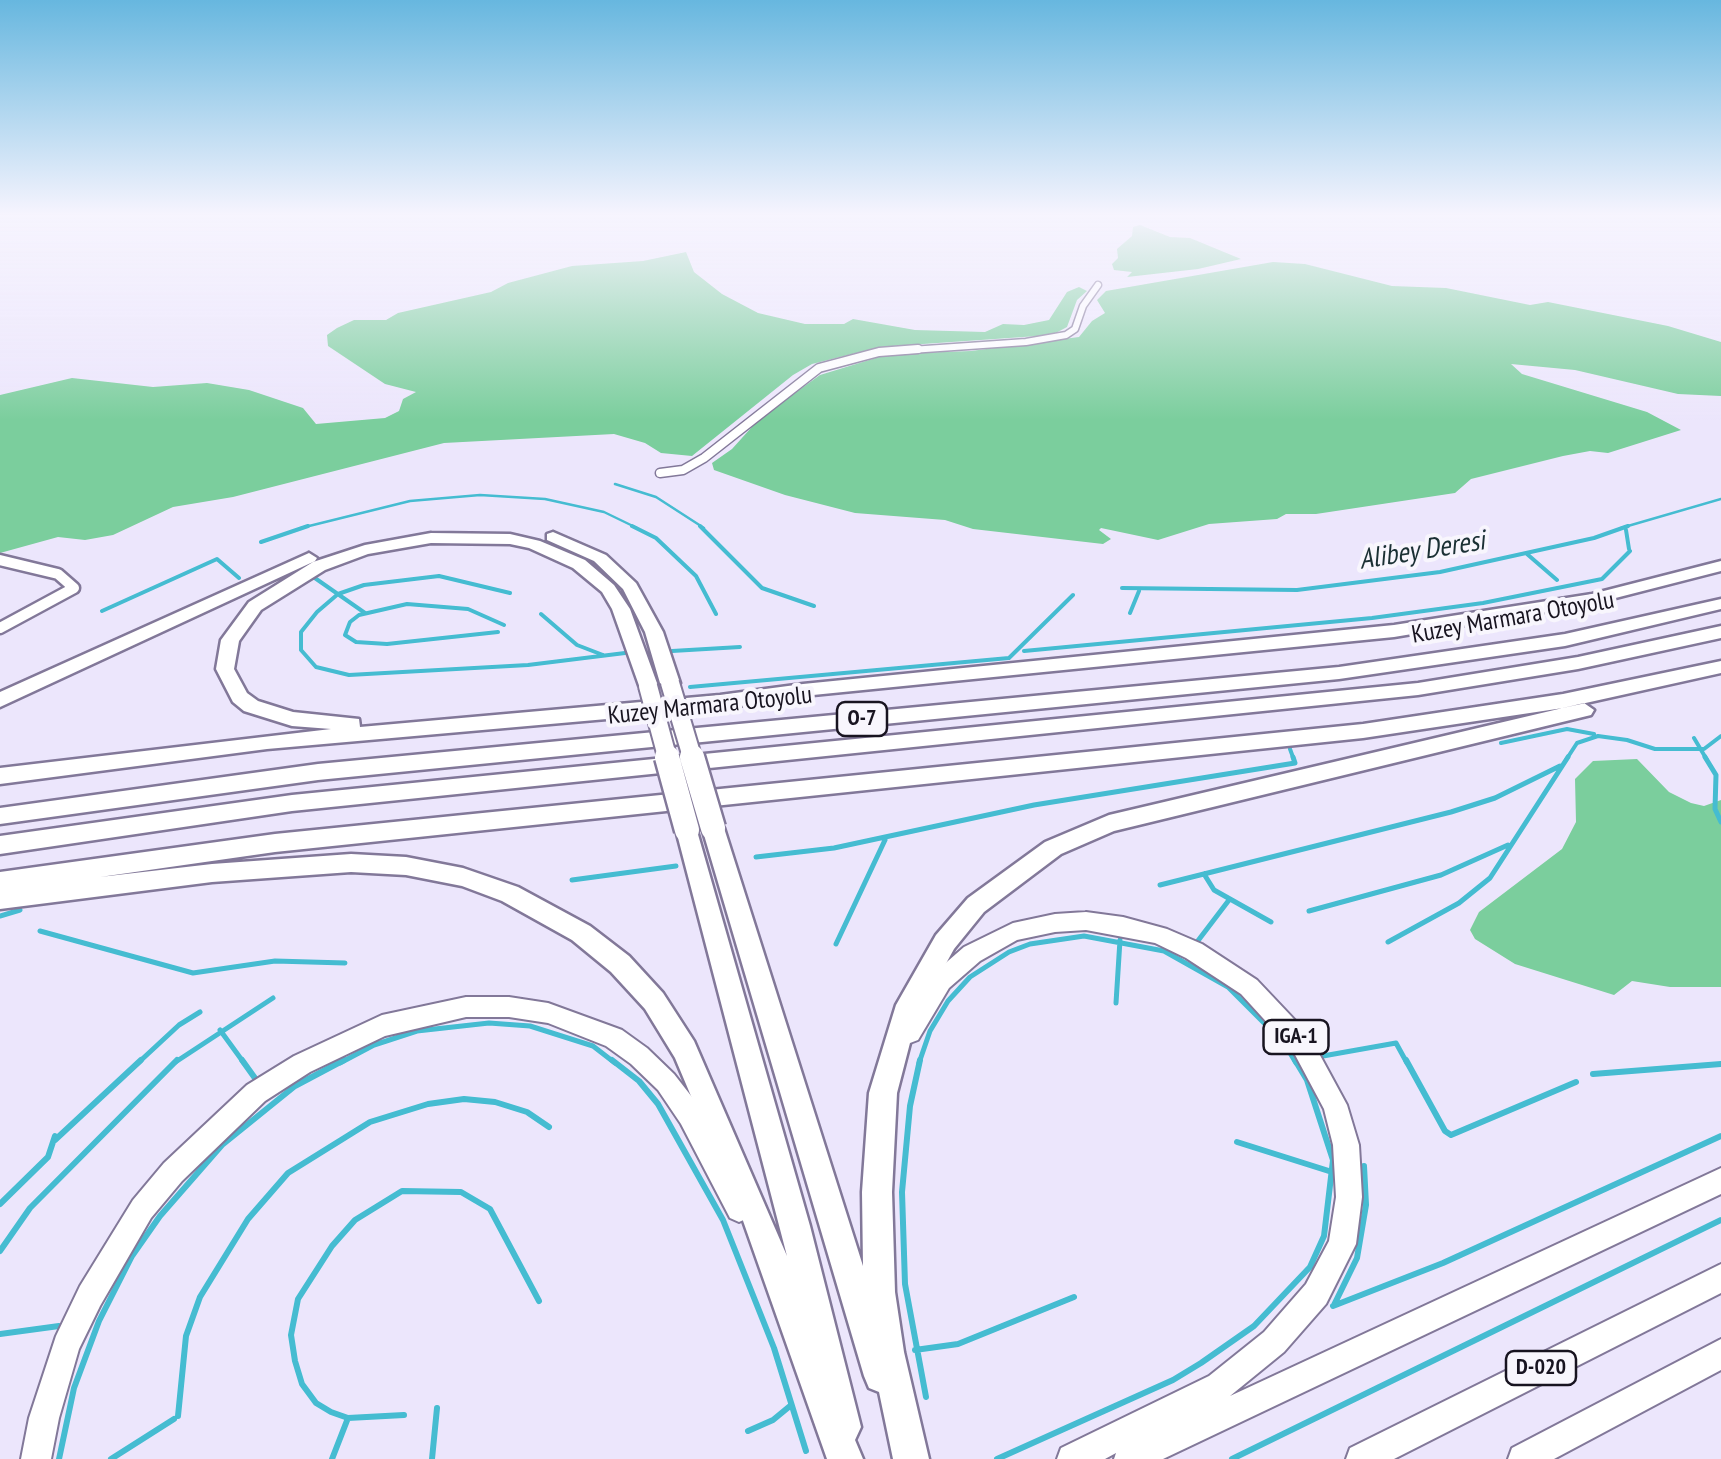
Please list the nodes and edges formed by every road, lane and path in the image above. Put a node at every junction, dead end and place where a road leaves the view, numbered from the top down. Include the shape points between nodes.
1 (1098, 285) dead end
2 (660, 473) dead end
3 (0, 560) edge
4 (1721, 566) edge
5 (1721, 604) edge
6 (0, 628) edge
7 (1721, 632) edge
8 (1721, 667) edge
9 (1721, 677) edge
10 (803, 690) junction
11 (0, 700) edge
12 (0, 776) edge
13 (0, 816) edge
14 (700, 829) junction
15 (0, 845) edge
16 (0, 882) edge
17 (0, 899) edge
18 (881, 1133) junction
19 (1721, 1181) edge
20 (1721, 1278) edge
21 (793, 1324) junction
22 (1721, 1354) edge
23 (36, 1459) edge
24 (849, 1459) edge
25 (910, 1459) edge
26 (1072, 1459) edge
27 (1129, 1459) edge
28 (1360, 1459) edge
29 (1523, 1459) edge

1 - 2 street via 1066,334 880,352 819,368 704,458
3 - 6 street via 58,574 74,588
4 - 10 highway via 1592,599 1446,625
5 - 13 highway, Kuzey Marmara Otoyolu / O-7 via 1564,640 1356,670 318,772
7 - 15 highway, O-7 via 1578,664 1418,688 292,803
8 - 16 highway via 1564,701 1363,731 275,842
9 - 18 highway via 1162,809 1053,848 976,905 926,973 892,1053
10 - 12 highway via 185,751
10 - 14 highway, bridge via 749,690 339,724 292,720 251,706 230,683 225,657 236,628 255,606 318,566 400,542 488,537 561,554 597,577 631,628 648,686
11 - 14 highway, bridge via 315,555 379,536 472,526 555,538 608,564 645,612 670,683
14 - 24 highway
14 - 25 highway
17 - 21 highway via 350,862 463,877 556,916 620,964 685,1050 756,1214
18 - 25 highway, IGA-1 via 879,1292
18 - 26 highway, IGA-1 via 906,1042 928,996 972,954 1042,925 1123,926 1194,951 1264,1001 1310,1058 1335,1105 1350,1198 1342,1244 1316,1294 1274,1342 1220,1386
19 - 27 highway
20 - 28 highway, D-020
21 - 23 highway via 718,1164 666,1082 639,1056 583,1024 548,1013 466,1007 382,1026 302,1064 256,1093 173,1172 142,1209 66,1346
21 - 24 highway
22 - 29 highway

